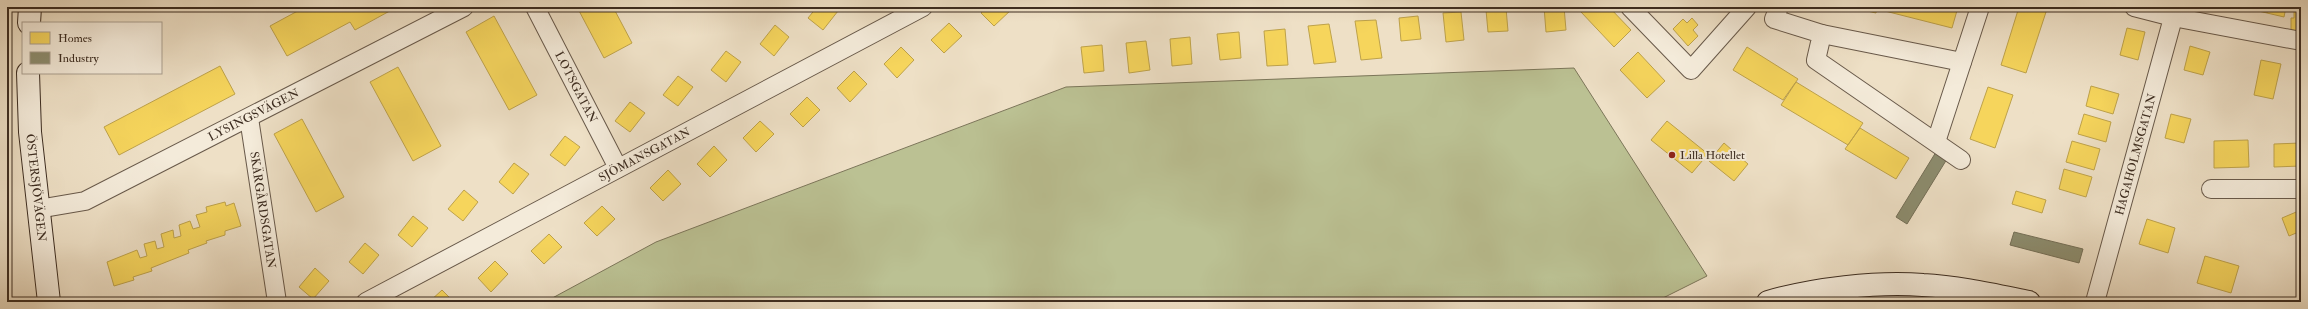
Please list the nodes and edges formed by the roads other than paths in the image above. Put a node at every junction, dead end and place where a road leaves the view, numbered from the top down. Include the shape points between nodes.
1 (30, 7) edge
2 (464, 7) edge
3 (534, 7) edge
4 (923, 7) edge
5 (1630, 7) edge
6 (1747, 7) edge
7 (1779, 7) edge
8 (1980, 7) edge
9 (2134, 7) edge
10 (2174, 12) edge
11 (29, 22) edge
12 (1822, 34) junction
13 (2301, 41) edge
14 (1962, 62) junction
15 (28, 74) edge
16 (249, 118) junction
17 (1936, 142) junction
18 (1961, 160) dead end
19 (618, 168) junction
20 (2301, 189) edge
21 (2211, 190) dead end
22 (38, 210) junction
23 (49, 302) edge
24 (277, 302) edge
25 (366, 302) edge
26 (1768, 302) edge
27 (2026, 302) edge
28 (2095, 302) edge

1 - 11 street
2 - 16 street, LYSINGSVÄGEN
3 - 19 street, LOTSGATAN
4 - 19 street, SJÖMANSGATAN
5 - 6 street via 1691,70
7 - 12 street via 1774,19
8 - 14 street
9 - 10 street
10 - 13 street
10 - 28 street, HAGAHOLMSGATAN
12 - 14 street
12 - 17 street via 1816,60
14 - 17 street
15 - 22 street, ÖSTERSJÖVÄGEN via 30,132
16 - 22 street, LYSINGSVÄGEN via 85,201
16 - 24 street, SKÄRGÅRDSGATAN
17 - 18 street
19 - 25 street, SJÖMANSGATAN
20 - 21 street
22 - 23 street, ÖSTERSJÖVÄGEN
26 - 27 street via 1825,291 1873,286 1922,285 1978,291

